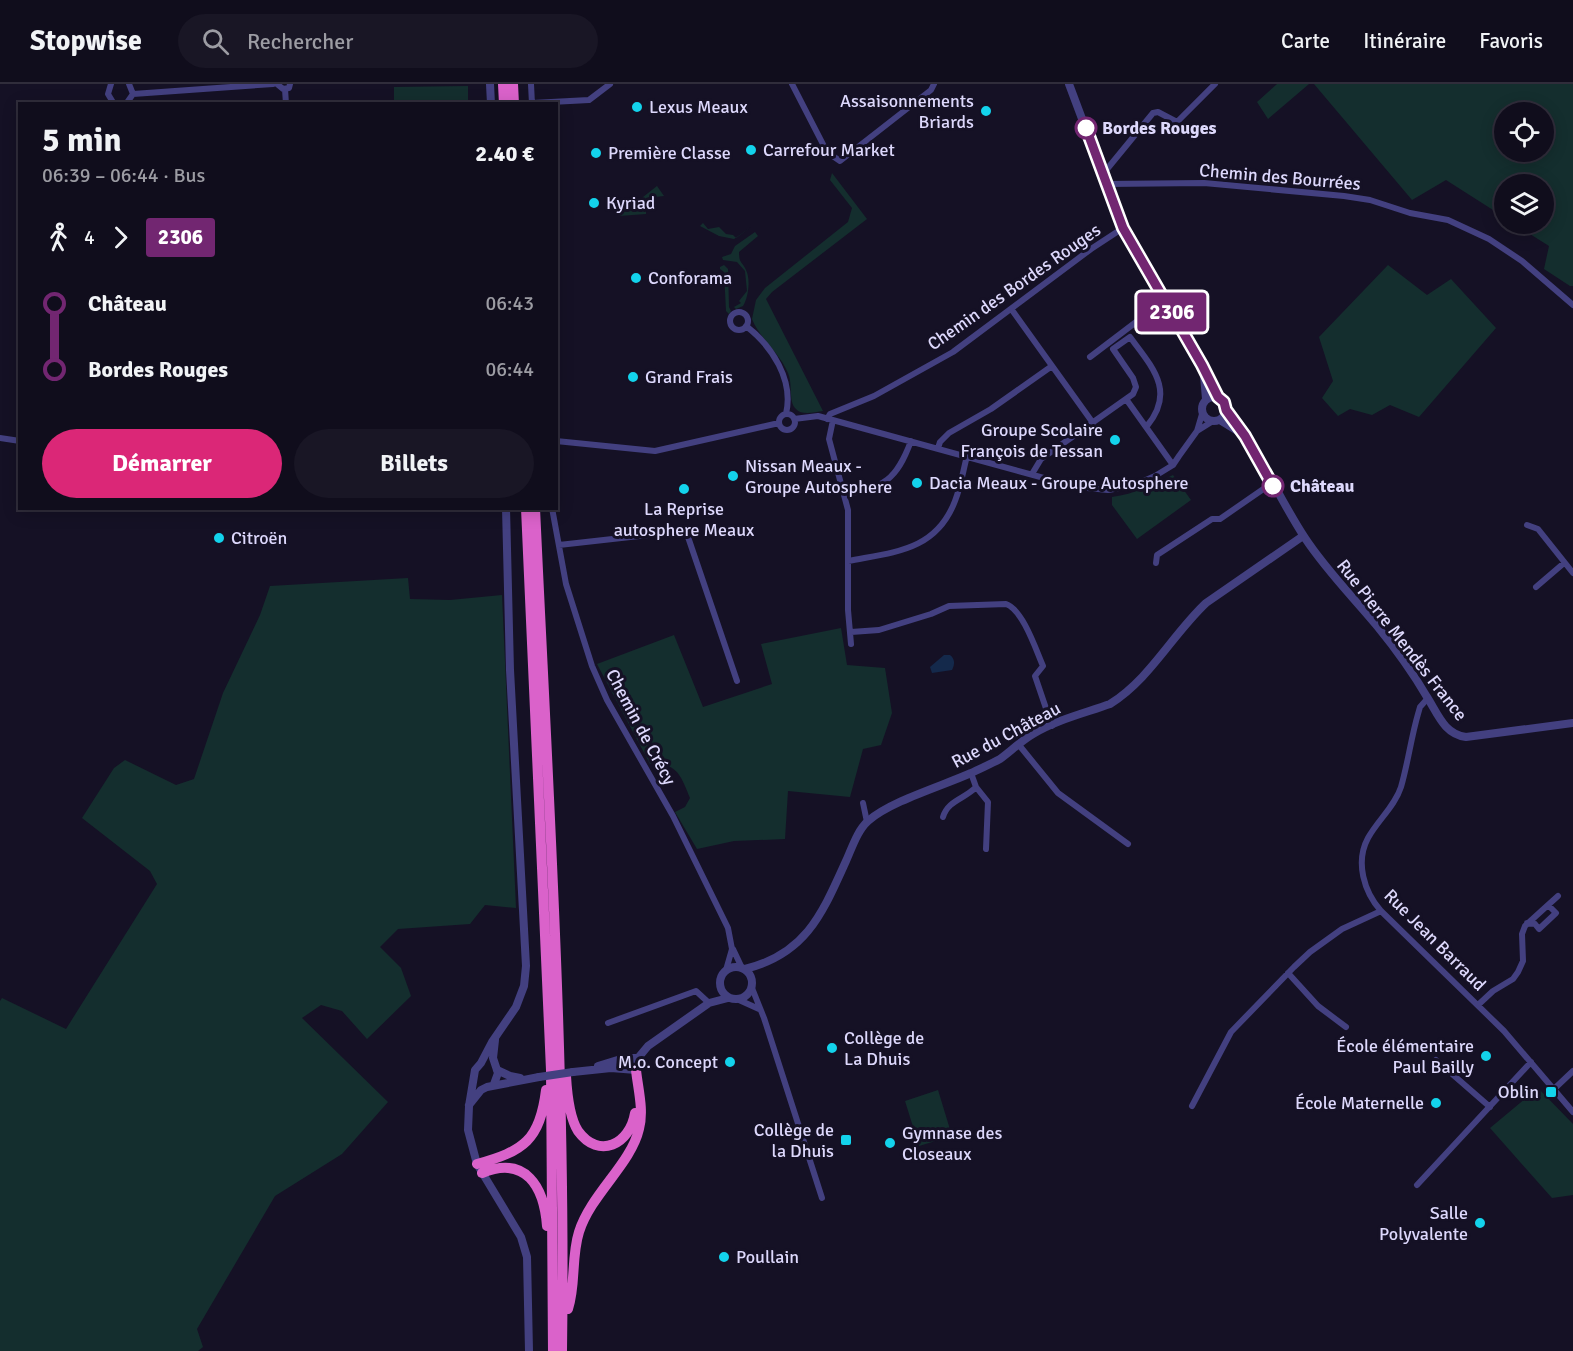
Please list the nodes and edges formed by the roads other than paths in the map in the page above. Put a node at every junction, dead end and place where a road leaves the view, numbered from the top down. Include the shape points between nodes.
1 (111, 84) edge
2 (129, 84) edge
3 (275, 84) edge
4 (490, 84) edge
5 (503, 84) edge
6 (513, 84) edge
7 (531, 84) edge
8 (610, 84) edge
9 (792, 84) edge
10 (934, 84) edge
11 (1215, 84) edge
12 (1072, 85) edge
13 (288, 87) edge
14 (133, 94) junction
15 (113, 102) edge
16 (127, 102) edge
17 (285, 102) edge
18 (491, 102) edge
19 (504, 102) edge
20 (514, 102) edge
21 (532, 102) edge
22 (551, 102) edge
23 (1103, 174) junction
24 (1106, 184) junction
25 (1123, 228) junction
26 (1165, 300) junction
27 (1573, 305) edge
28 (1012, 310) junction
29 (746, 326) dead end
30 (1090, 357) dead end
31 (1202, 365) junction
32 (1052, 366) junction
33 (1218, 397) junction
34 (1126, 399) junction
35 (1206, 399) junction
36 (1226, 410) junction
37 (786, 414) junction
38 (1202, 414) junction
39 (794, 419) junction
40 (830, 419) junction
41 (1216, 420) junction
42 (779, 423) junction
43 (1093, 423) junction
44 (1147, 426) junction
45 (1197, 431) junction
46 (1242, 434) junction
47 (0, 438) edge
48 (18, 441) edge
49 (558, 441) edge
50 (911, 441) junction
51 (938, 448) junction
52 (968, 456) junction
53 (1173, 465) junction
54 (1032, 474) junction
55 (1272, 483) junction
56 (844, 495) junction
57 (506, 510) edge
58 (526, 510) edge
59 (535, 510) edge
60 (552, 510) edge
61 (1527, 525) dead end
62 (1303, 536) junction
63 (559, 545) junction
64 (848, 561) junction
65 (1156, 563) dead end
66 (1563, 563) junction
67 (1573, 573) edge
68 (1536, 587) dead end
69 (851, 632) junction
70 (851, 644) dead end
71 (737, 681) dead end
72 (1428, 698) junction
73 (1573, 723) edge
74 (1052, 726) junction
75 (1019, 745) junction
76 (971, 773) junction
77 (976, 787) junction
78 (863, 803) dead end
79 (943, 817) dead end
80 (867, 822) junction
81 (1128, 844) dead end
82 (986, 849) dead end
83 (1558, 896) dead end
84 (1548, 905) junction
85 (1381, 912) junction
86 (1527, 923) junction
87 (732, 949) junction
88 (744, 969) junction
89 (726, 970) junction
90 (1288, 973) junction
91 (719, 985) junction
92 (752, 988) junction
93 (728, 998) junction
94 (739, 999) junction
95 (710, 1003) junction
96 (1479, 1005) junction
97 (759, 1009) junction
98 (608, 1023) dead end
99 (1346, 1027) dead end
100 (498, 1033) junction
101 (559, 1033) junction
102 (638, 1058) junction
103 (1436, 1060) dead end
104 (1531, 1062) junction
105 (481, 1063) junction
106 (496, 1068) junction
107 (551, 1070) junction
108 (588, 1070) junction
109 (636, 1070) junction
110 (1573, 1071) edge
111 (474, 1078) junction
112 (528, 1079) junction
113 (490, 1085) junction
114 (1554, 1089) junction
115 (639, 1095) junction
116 (469, 1106) junction
117 (1192, 1106) dead end
118 (1490, 1107) junction
119 (1573, 1112) edge
120 (479, 1168) junction
121 (1417, 1185) dead end
122 (822, 1198) dead end
123 (553, 1304) junction
124 (563, 1317) junction
125 (529, 1351) edge
126 (553, 1351) edge
127 (562, 1351) edge

1 - 15 street via 108,94
2 - 14 street
3 - 13 street via 281,89
3 - 14 street
4 - 18 street
5 - 19 highway
6 - 20 highway
7 - 21 street
8 - 22 street via 589,100
9 - 10 street via 827,152 840,160
11 - 23 street via 1177,122 1153,113
12 - 23 street
13 - 17 street
14 - 16 street
23 - 24 street
24 - 25 street
24 - 27 street, Chemin des Bourrées via 1204,183 1344,196 1448,220 1489,239 1522,261
25 - 26 street
25 - 28 street, Chemin des Bordes Rouges
26 - 30 street
26 - 31 street
28 - 32 street
28 - 40 street, Chemin des Bordes Rouges via 953,352 874,396 830,414
29 - 37 street via 771,352 782,371 787,382
31 - 33 street
31 - 35 street
32 - 43 street
32 - 51 street via 949,433
33 - 35 street
33 - 36 street
34 - 43 street
34 - 44 street
34 - 44 street via 1136,387 1113,349 1130,337 1161,387 1155,416
35 - 38 street
36 - 41 street
36 - 46 street, Rue Pierre Mendès France
37 - 39 street
37 - 42 street
38 - 41 street via 1206,419
38 - 45 street
39 - 40 street
39 - 42 street via 789,429 781,428
40 - 50 street
40 - 56 street via 830,439
41 - 45 street
41 - 46 street, Rue Pierre Mendès France
42 - 49 street via 656,451
43 - 54 street via 1041,459
44 - 53 street
45 - 53 street
46 - 55 street, Rue Pierre Mendès France
47 - 48 street
50 - 51 street
50 - 56 street via 899,467 886,482
51 - 52 street
52 - 54 street
52 - 64 street via 951,511 930,538 909,549
53 - 54 street via 1132,486 1108,490 1088,489
55 - 62 street, Rue Pierre Mendès France
55 - 65 street via 1157,555
56 - 64 street via 848,510
57 - 100 street via 510,670 526,966 516,1007
58 - 107 highway
59 - 101 highway
60 - 63 street, Chemin de Crécy
61 - 66 street via 1538,529
62 - 72 street, Rue Pierre Mendès France via 1379,628
62 - 74 street, Rue du Château via 1206,603 1119,698
63 - 71 street via 675,532 687,534
63 - 87 street, Chemin de Crécy via 574,612 592,666 728,928
64 - 69 street
66 - 67 street
66 - 68 street
69 - 70 street
69 - 74 street via 879,630 949,606 1011,606 1020,616 1043,666 1035,676
72 - 73 street, Rue Pierre Mendès France via 1441,722 1457,736
72 - 85 street, Rue Jean Barraud via 1420,707 1401,788 1368,838 1363,854 1368,894
74 - 75 street, Rue du Château
75 - 76 street, Rue du Château
75 - 81 street via 1058,793
76 - 77 street
76 - 80 street, Rue du Château
77 - 79 street via 951,804
77 - 82 street via 988,802
78 - 80 street
80 - 88 street, Rue du Château via 809,931 780,956
83 - 84 street
84 - 86 street
84 - 86 street via 1556,913 1539,929
85 - 90 street via 1342,930
85 - 96 street, Rue Jean Barraud
86 - 96 street via 1518,972
87 - 88 street, Chemin de Crécy
87 - 89 street
88 - 89 street
88 - 92 street via 751,977
89 - 91 street
90 - 99 street via 1318,1006
90 - 117 street via 1231,1032
91 - 93 street
91 - 95 street
92 - 94 street
92 - 97 street
93 - 94 street
93 - 95 street
94 - 97 street
95 - 98 street via 696,991
95 - 102 street via 648,1046
96 - 104 street, Rue Jean Barraud
97 - 122 street
100 - 105 street
100 - 106 street via 493,1049
101 - 115 highway via 565,1039 572,1118 585,1139 596,1144 620,1142 633,1124
101 - 124 highway
102 - 108 street via 624,1058
102 - 109 street
103 - 118 street
104 - 114 street, Rue Jean Barraud
104 - 118 street
105 - 106 street
105 - 111 street
106 - 112 street via 510,1076
106 - 113 street via 498,1077
107 - 120 highway via 531,1138 518,1149
107 - 123 highway
108 - 109 street
108 - 112 street, bridge
109 - 115 highway
110 - 114 street
111 - 113 street via 479,1085
111 - 116 street
112 - 113 street
113 - 116 street
114 - 119 street, Rue Jean Barraud
115 - 124 highway via 641,1120 635,1140 579,1231 569,1308
116 - 120 street via 468,1130
118 - 121 street
120 - 123 highway via 523,1172 538,1188 546,1216 548,1296
120 - 125 street via 521,1237 527,1257
123 - 126 highway
124 - 127 highway

